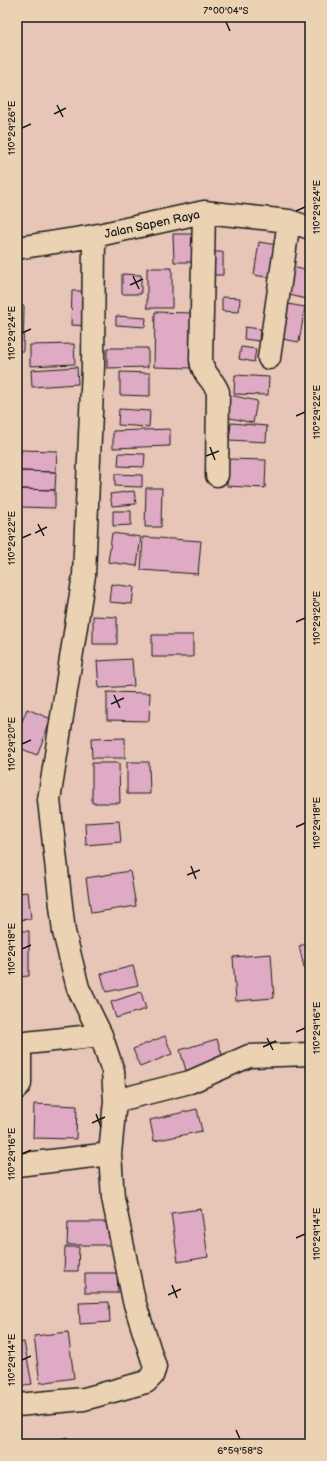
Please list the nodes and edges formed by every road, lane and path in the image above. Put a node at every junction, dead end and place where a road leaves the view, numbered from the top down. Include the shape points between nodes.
1 (204, 212) junction
2 (289, 221) junction
3 (310, 228) edge
4 (94, 236) junction
5 (17, 248) edge
6 (269, 358) dead end
7 (217, 475) dead end
8 (101, 1035) junction
9 (310, 1054) edge
10 (17, 1088) edge
11 (115, 1101) junction
12 (110, 1154) junction
13 (17, 1165) edge
14 (17, 1405) edge

1 - 2 street, Jalan Sapen Raya
1 - 4 street, Jalan Sapen Raya
1 - 7 street via 202,360 204,372 218,392
2 - 3 street, Jalan Sapen Raya
2 - 6 street
4 - 5 street, Jalan Sapen Raya
4 - 8 street via 93,366 84,575 49,800 64,932 78,988
8 - 10 street via 26,1043 20,1048 20,1084
8 - 11 street via 113,1071
9 - 11 street via 249,1056 190,1082
11 - 12 street
12 - 13 street
12 - 14 street via 113,1198 134,1301 155,1367 152,1376 146,1382 84,1399

